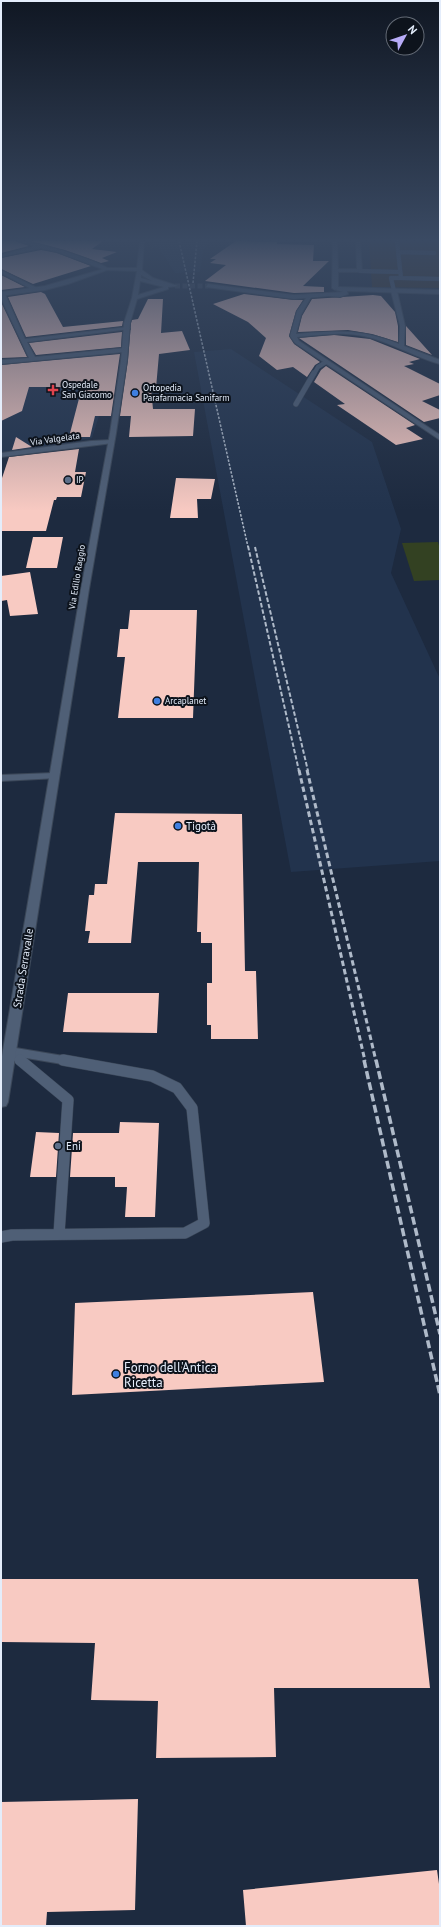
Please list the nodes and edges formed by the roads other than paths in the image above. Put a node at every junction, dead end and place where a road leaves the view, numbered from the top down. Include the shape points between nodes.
1 (18, 331) edge
2 (93, 331) edge
3 (126, 331) edge
4 (294, 331) edge
5 (403, 331) edge
6 (293, 336) junction
7 (22, 341) junction
8 (402, 346) junction
9 (124, 350) junction
10 (33, 359) junction
11 (1, 362) edge
12 (326, 362) junction
13 (440, 362) edge
14 (296, 404) dead end
15 (440, 438) edge
16 (111, 442) junction
17 (1, 455) edge
18 (54, 776) junction
19 (1, 778) edge
20 (45, 835) joint
21 (9, 1051) junction
22 (1, 1102) edge
23 (59, 1234) junction
24 (1, 1237) edge

1 - 7 street
2 - 7 street
3 - 9 street, Via Edilio Raggio
4 - 6 street
5 - 8 street
6 - 8 street via 345,332
6 - 12 street via 297,342
7 - 10 street
8 - 13 street
9 - 10 street
9 - 16 street, Via Edilio Raggio
10 - 11 street
12 - 14 lane via 318,367
12 - 15 street
16 - 17 street, Via Valgelata
16 - 18 street, Via Edilio Raggio
18 - 19 street
18 - 20 street, Via Edilio Raggio
20 - 21 street, Strada Serravalle
21 - 22 street, Strada Serravalle
21 - 23 lane via 68,1100
21 - 23 lane via 152,1076 177,1088 192,1108 204,1222 185,1233
23 - 24 lane

